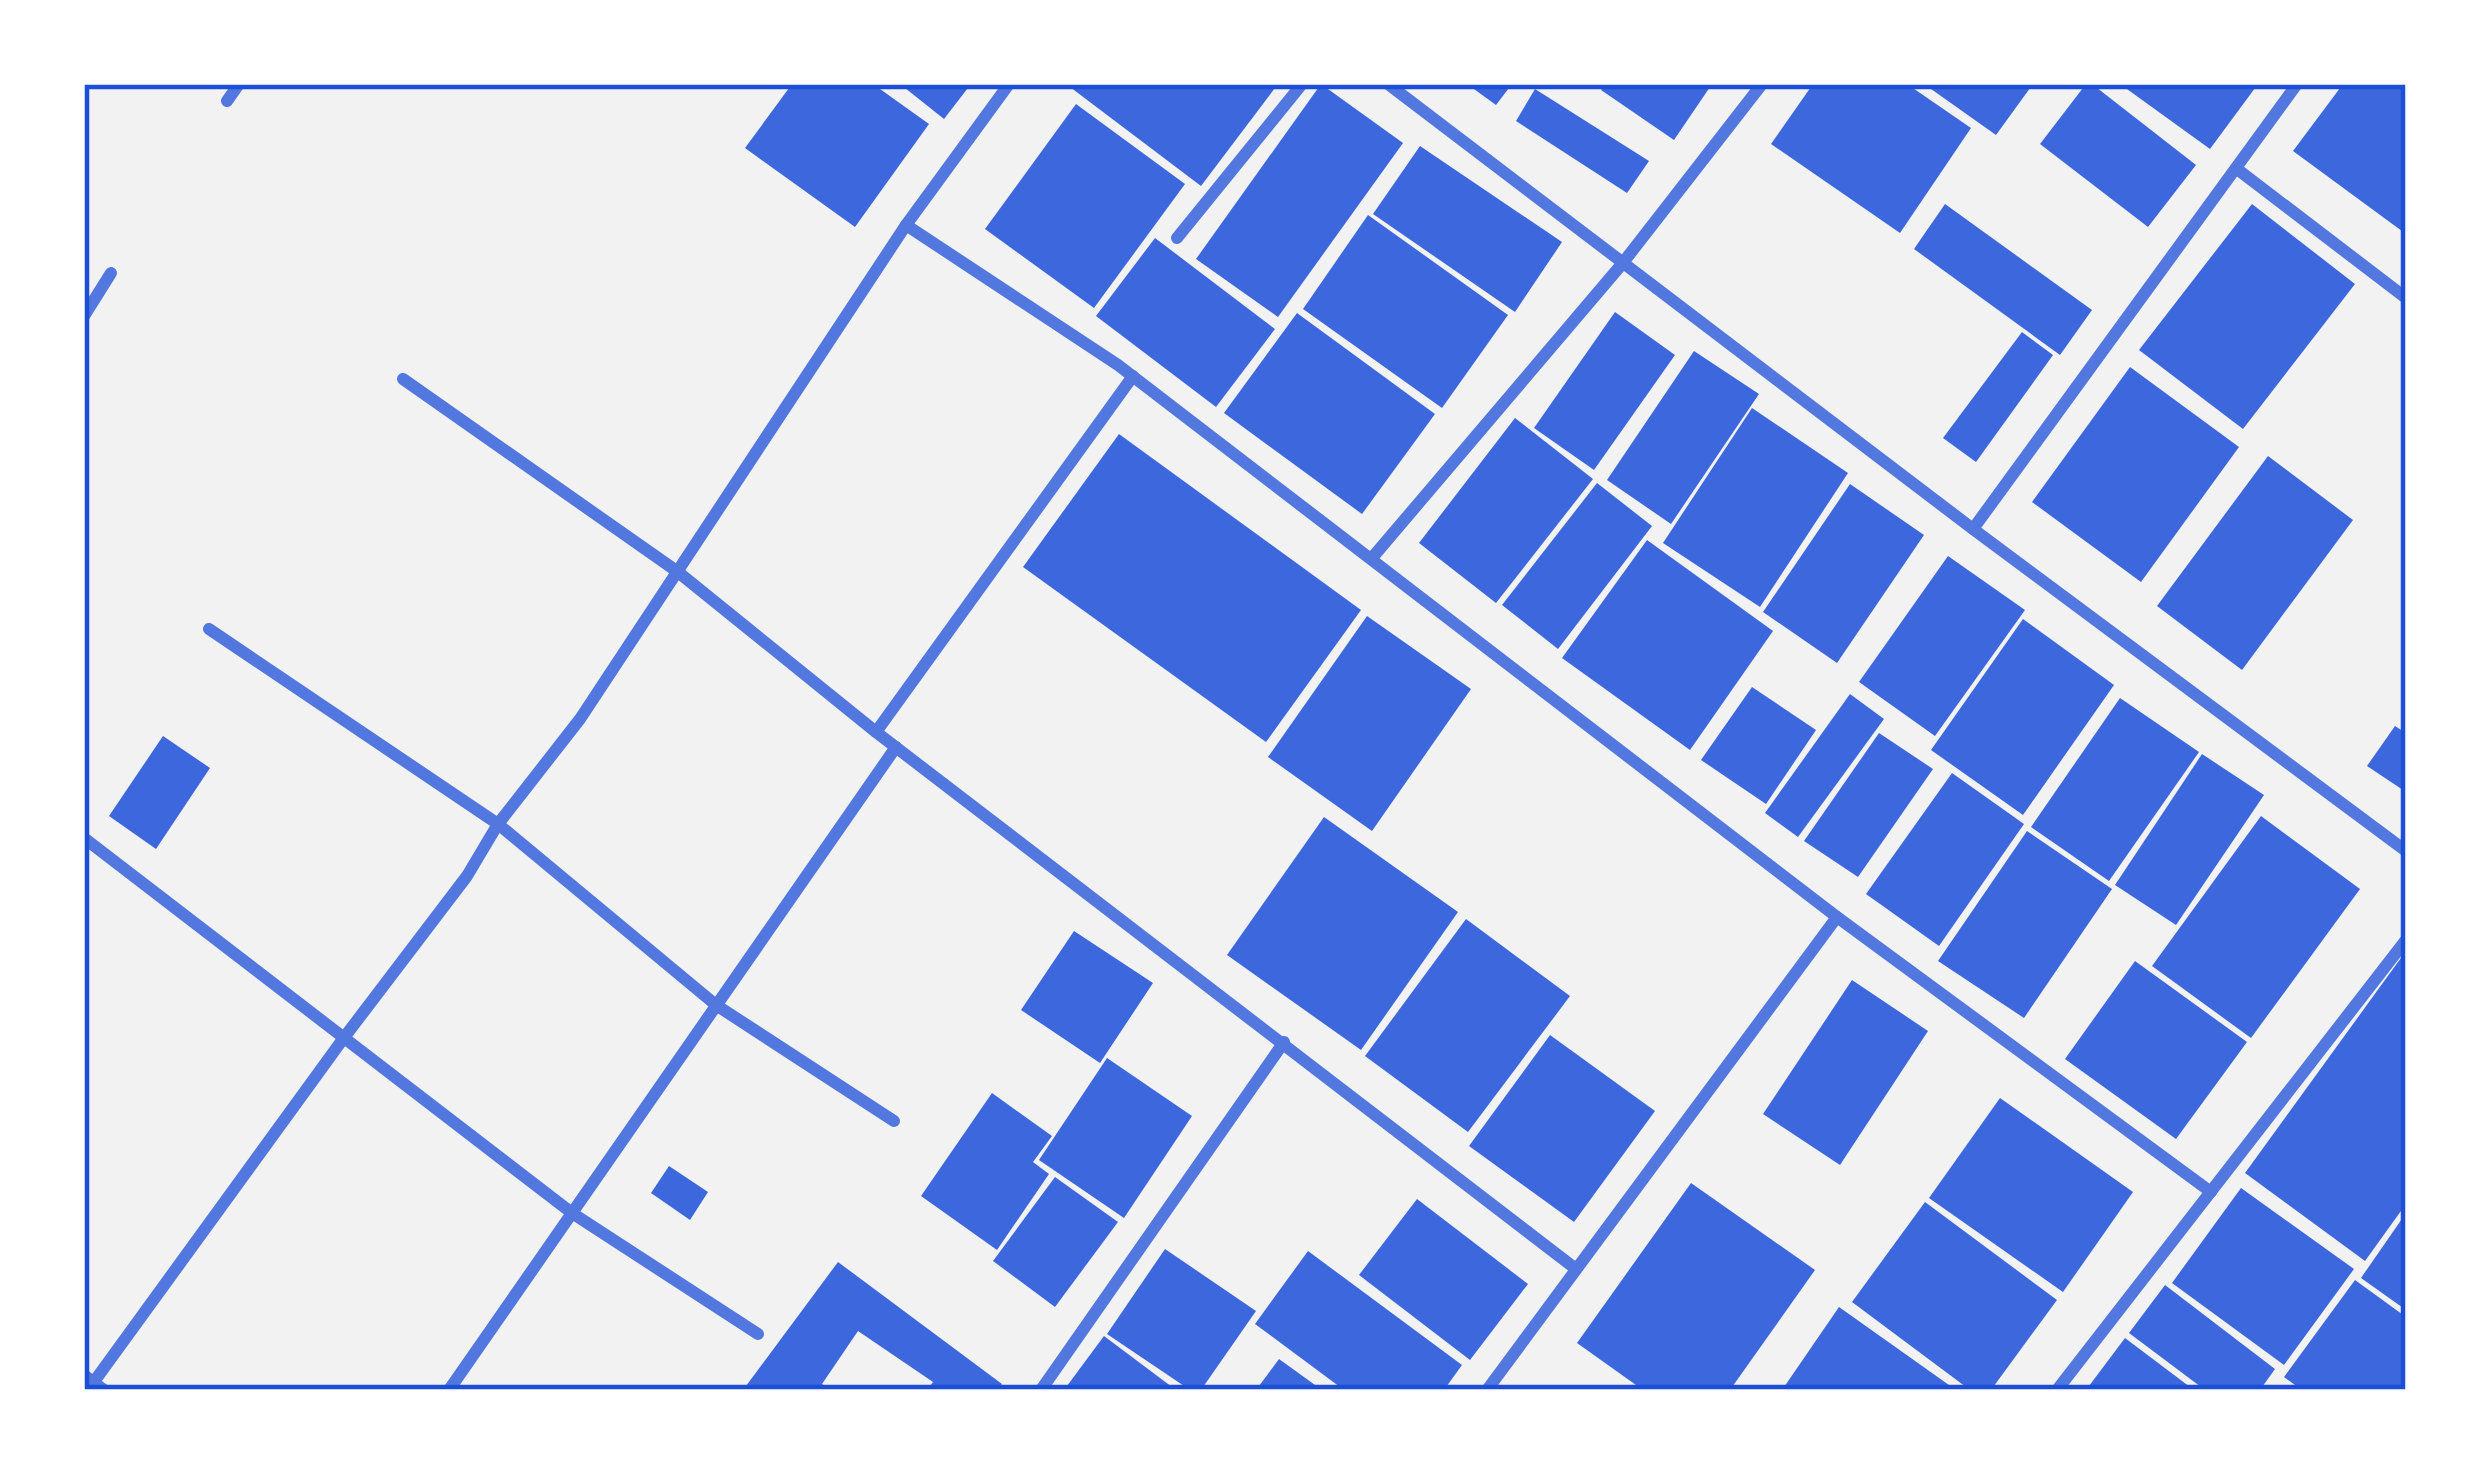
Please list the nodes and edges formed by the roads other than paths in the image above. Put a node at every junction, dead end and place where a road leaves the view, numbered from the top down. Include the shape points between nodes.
1 (239, 84) edge
2 (1009, 84) edge
3 (1302, 84) edge
4 (1388, 84) edge
5 (1762, 84) edge
6 (2297, 84) edge
7 (227, 101) dead end
8 (2236, 170) junction
9 (906, 226) junction
10 (1177, 238) dead end
11 (1622, 264) junction
12 (111, 274) dead end
13 (2406, 298) edge
14 (84, 316) edge
15 (1133, 376) junction
16 (403, 379) dead end
17 (1973, 529) junction
18 (1372, 558) junction
19 (678, 572) junction
20 (208, 629) dead end
21 (877, 732) junction
22 (896, 747) junction
23 (498, 824) junction
24 (84, 838) edge
25 (2406, 851) edge
26 (1837, 916) junction
27 (2406, 940) edge
28 (716, 1005) junction
29 (343, 1039) junction
30 (1284, 1042) junction
31 (893, 1121) dead end
32 (2210, 1192) junction
33 (572, 1213) junction
34 (1576, 1269) junction
35 (758, 1334) dead end
36 (93, 1384) edge
37 (449, 1390) edge
38 (1041, 1390) edge
39 (1487, 1390) edge
40 (2057, 1390) edge

1 - 7 street
2 - 9 street
3 - 10 street
4 - 11 street
5 - 11 street
6 - 8 street
8 - 13 street
8 - 17 street
9 - 15 street
9 - 19 street
11 - 17 street
11 - 18 street
12 - 14 street
15 - 18 street
15 - 21 street
16 - 19 street
17 - 25 street
18 - 26 street
19 - 21 street
19 - 23 street
20 - 23 street
21 - 22 street
22 - 28 street
22 - 30 street
23 - 28 street
23 - 29 street
24 - 29 street
26 - 32 street
26 - 34 street
27 - 32 street
28 - 31 street
28 - 33 street
29 - 33 street
29 - 36 street
30 - 34 street
30 - 38 street
32 - 40 street
33 - 35 street
33 - 37 street
34 - 39 street

